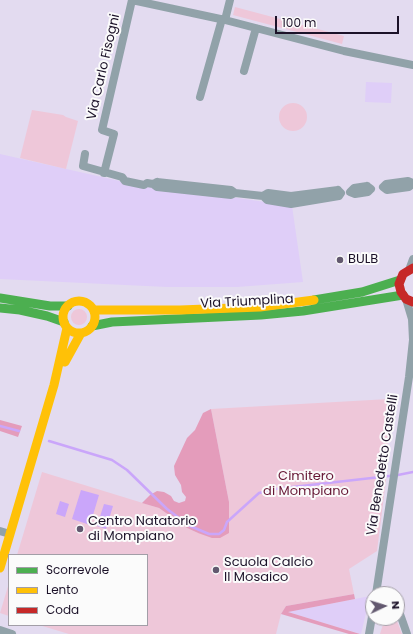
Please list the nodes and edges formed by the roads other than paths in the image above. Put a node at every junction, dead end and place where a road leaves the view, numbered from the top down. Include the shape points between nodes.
1 (230, 0) edge
2 (224, 20) junction
3 (256, 28) junction
4 (413, 65) edge
5 (244, 71) dead end
6 (200, 97) dead end
7 (86, 154) dead end
8 (104, 173) junction
9 (413, 183) edge
10 (413, 259) edge
11 (411, 269) edge
12 (400, 280) junction
13 (0, 298) edge
14 (407, 299) edge
15 (68, 306) junction
16 (0, 308) edge
17 (94, 310) junction
18 (66, 325) junction
19 (92, 326) junction
20 (81, 333) junction
21 (413, 339) edge
22 (54, 385) junction
23 (0, 531) edge
24 (10, 534) junction
25 (0, 568) edge
26 (377, 586) edge
27 (0, 630) edge
28 (12, 634) edge

1 - 2 street
2 - 3 street, Via Carlo Fisogni
2 - 6 street
2 - 8 street, Via Carlo Fisogni via 132,0 102,130 114,134
3 - 4 street, Via Carlo Fisogni via 344,51
3 - 5 street
7 - 8 street via 83,166
8 - 9 street via 144,185 157,182 263,196 268,193 292,196 338,190 341,193 367,186 372,189 386,184 408,181
10 - 11 street
11 - 12 main road
12 - 14 main road via 400,288
12 - 17 main road, Via Triumplina via 362,292 296,303 195,309
13 - 15 main road, Via Triumplina via 50,306
14 - 19 main road, Via Triumplina via 261,315 112,322
14 - 21 street, Via Benedetto Castelli
15 - 17 main road, Via Triumplina via 81,301
15 - 18 main road via 64,314
16 - 18 main road via 47,316
17 - 19 main road
18 - 20 main road via 74,332
18 - 22 main road
19 - 20 main road, Via Triumplina
20 - 22 main road
21 - 26 street, Via Benedetto Castelli
22 - 24 main road
23 - 24 street
24 - 25 main road
27 - 28 street

